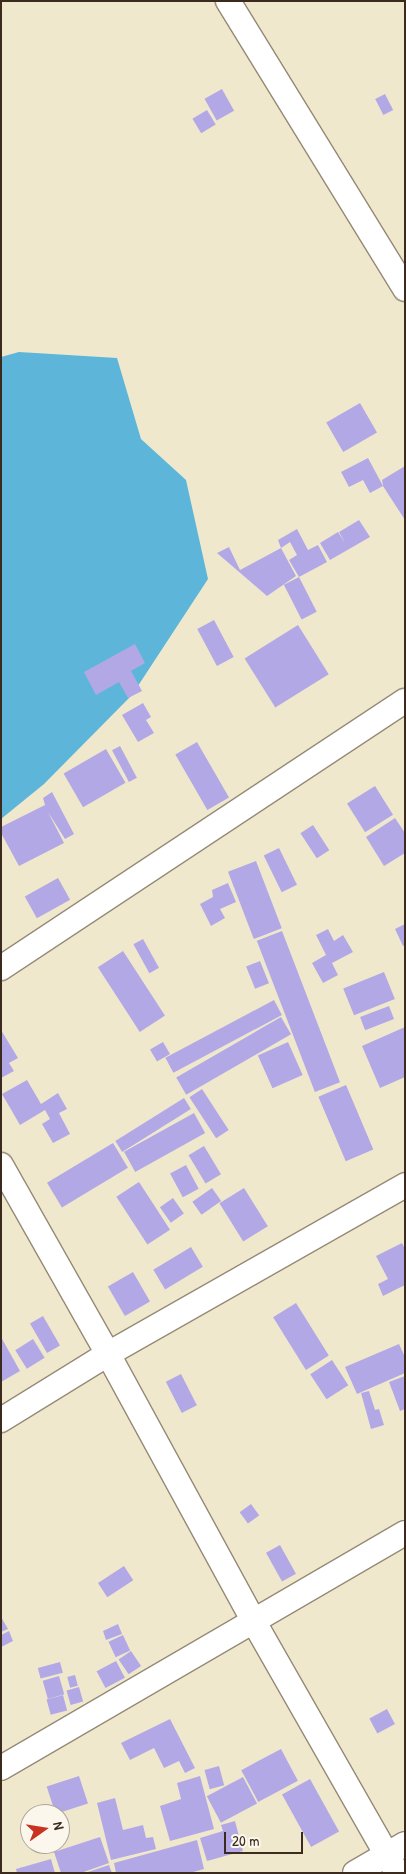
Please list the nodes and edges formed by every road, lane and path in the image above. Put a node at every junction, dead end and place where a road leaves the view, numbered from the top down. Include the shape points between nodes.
1 (228, 1) edge
2 (405, 289) edge
3 (405, 701) edge
4 (1, 968) edge
5 (1, 1165) edge
6 (405, 1185) edge
7 (108, 1354) junction
8 (1, 1420) edge
9 (405, 1532) edge
10 (254, 1622) junction
11 (1, 1768) edge
12 (396, 1857) edge
13 (355, 1873) edge

1 - 2 street
3 - 4 street
5 - 7 street
6 - 7 street
7 - 8 street
7 - 10 street
9 - 10 street
10 - 11 street
10 - 12 street
12 - 13 street

